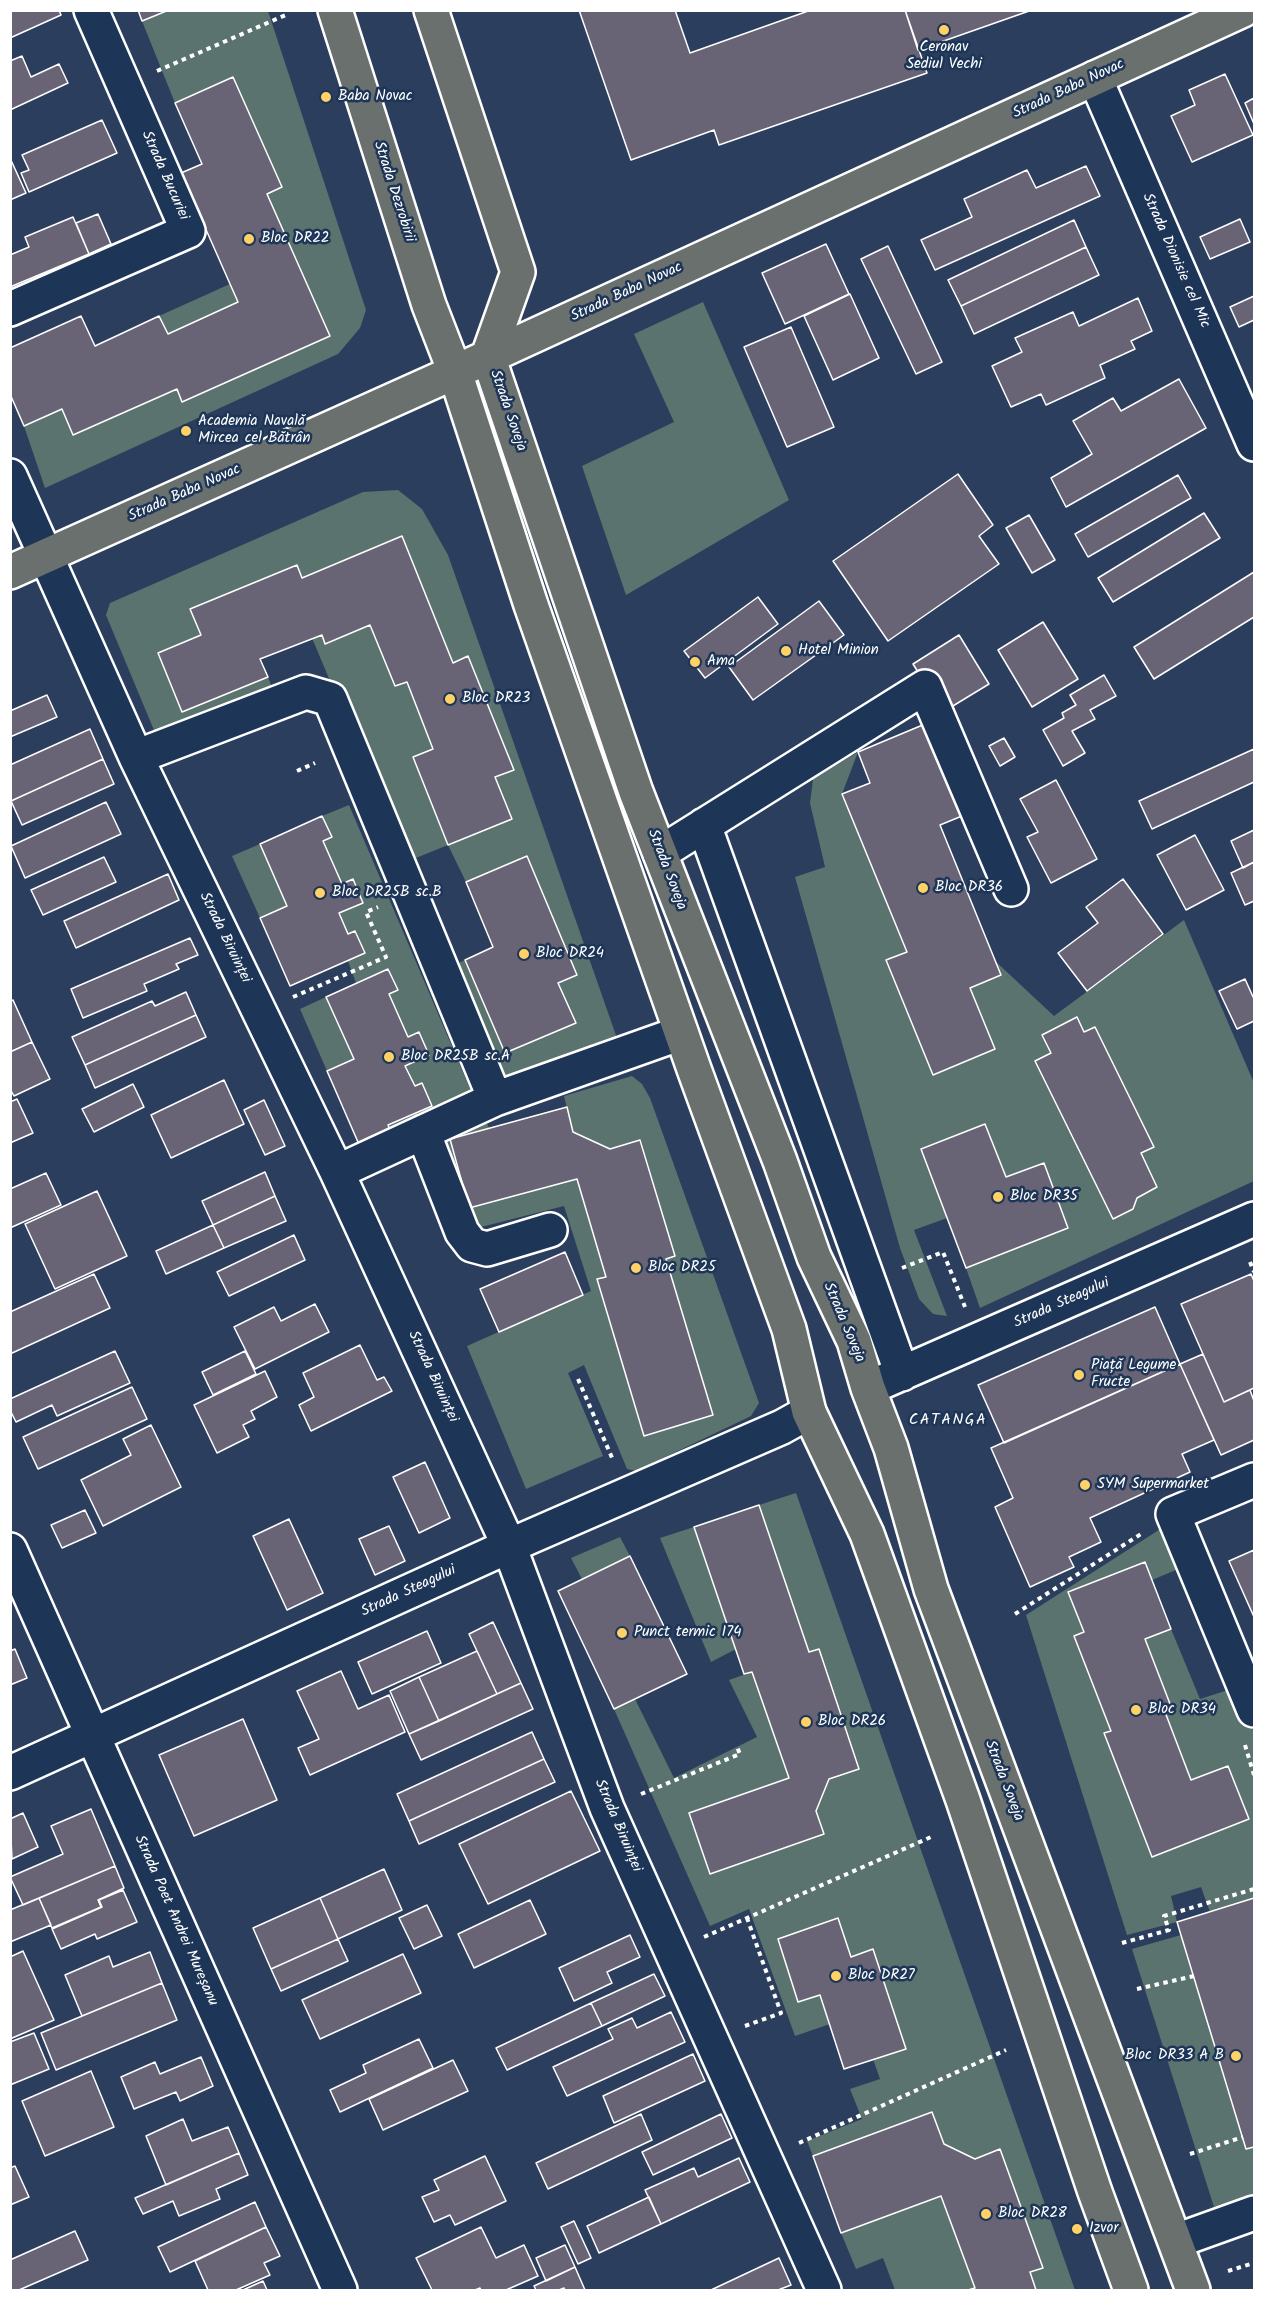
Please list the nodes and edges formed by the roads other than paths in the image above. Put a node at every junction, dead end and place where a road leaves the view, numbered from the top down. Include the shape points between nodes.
1 (91, 10) edge
2 (334, 10) edge
3 (431, 10) edge
4 (1243, 10) edge
5 (1095, 78) junction
6 (10, 309) edge
7 (489, 356) junction
8 (455, 372) junction
9 (1254, 444) edge
10 (10, 476) edge
11 (46, 557) junction
12 (10, 572) edge
13 (136, 757) junction
14 (704, 825) junction
15 (660, 853) junction
16 (1011, 889) dead end
17 (681, 1033) junction
18 (495, 1098) junction
19 (423, 1132) junction
20 (337, 1172) junction
21 (1254, 1219) edge
22 (550, 1230) dead end
23 (902, 1374) junction
24 (868, 1388) junction
25 (809, 1412) junction
26 (1254, 1480) edge
27 (509, 1546) junction
28 (10, 1551) edge
29 (1254, 1710) edge
30 (93, 1737) junction
31 (10, 1773) edge
32 (1254, 2213) edge
33 (1176, 2241) junction
34 (340, 2290) edge
35 (824, 2290) edge
36 (1131, 2290) edge
37 (1193, 2290) edge

1 - 6 street, Strada Bucuriei via 188,231
2 - 8 main road, Strada Dezrobirii via 429,305
3 - 7 main road via 518,272
4 - 5 main road, Strada Baba Novac
5 - 7 main road, Strada Baba Novac
5 - 9 street, Strada Dionisie cel Mic
7 - 8 main road, Strada Baba Novac
7 - 15 main road, Strada Soveja
8 - 11 main road, Strada Baba Novac
8 - 17 main road via 531,605
10 - 11 street, Strada Biruinței
11 - 12 main road, Strada Baba Novac
11 - 13 street, Strada Biruinței
13 - 18 street via 306,693 330,699
13 - 20 street, Strada Biruinței
14 - 15 street
14 - 16 street via 925,687
14 - 23 street
15 - 24 main road, Strada Soveja via 814,1257 854,1341
17 - 18 street
17 - 25 main road via 789,1329
18 - 19 street
19 - 20 street
19 - 22 street via 462,1232 472,1245 486,1249
20 - 27 street, Strada Biruinței
21 - 23 street, Strada Steagului
23 - 24 street, Strada Steagului
24 - 33 main road, Strada Soveja via 891,1448 931,1589
25 - 27 street, Strada Steagului
25 - 36 main road via 867,1534
26 - 29 street via 1173,1514
27 - 30 street, Strada Steagului
27 - 35 street, Strada Biruinței via 607,1808
28 - 30 street, Strada Poet Andrei Mureșanu
30 - 31 street, Strada Steagului
30 - 34 street, Strada Poet Andrei Mureșanu
32 - 33 street
33 - 37 main road, Strada Soveja

